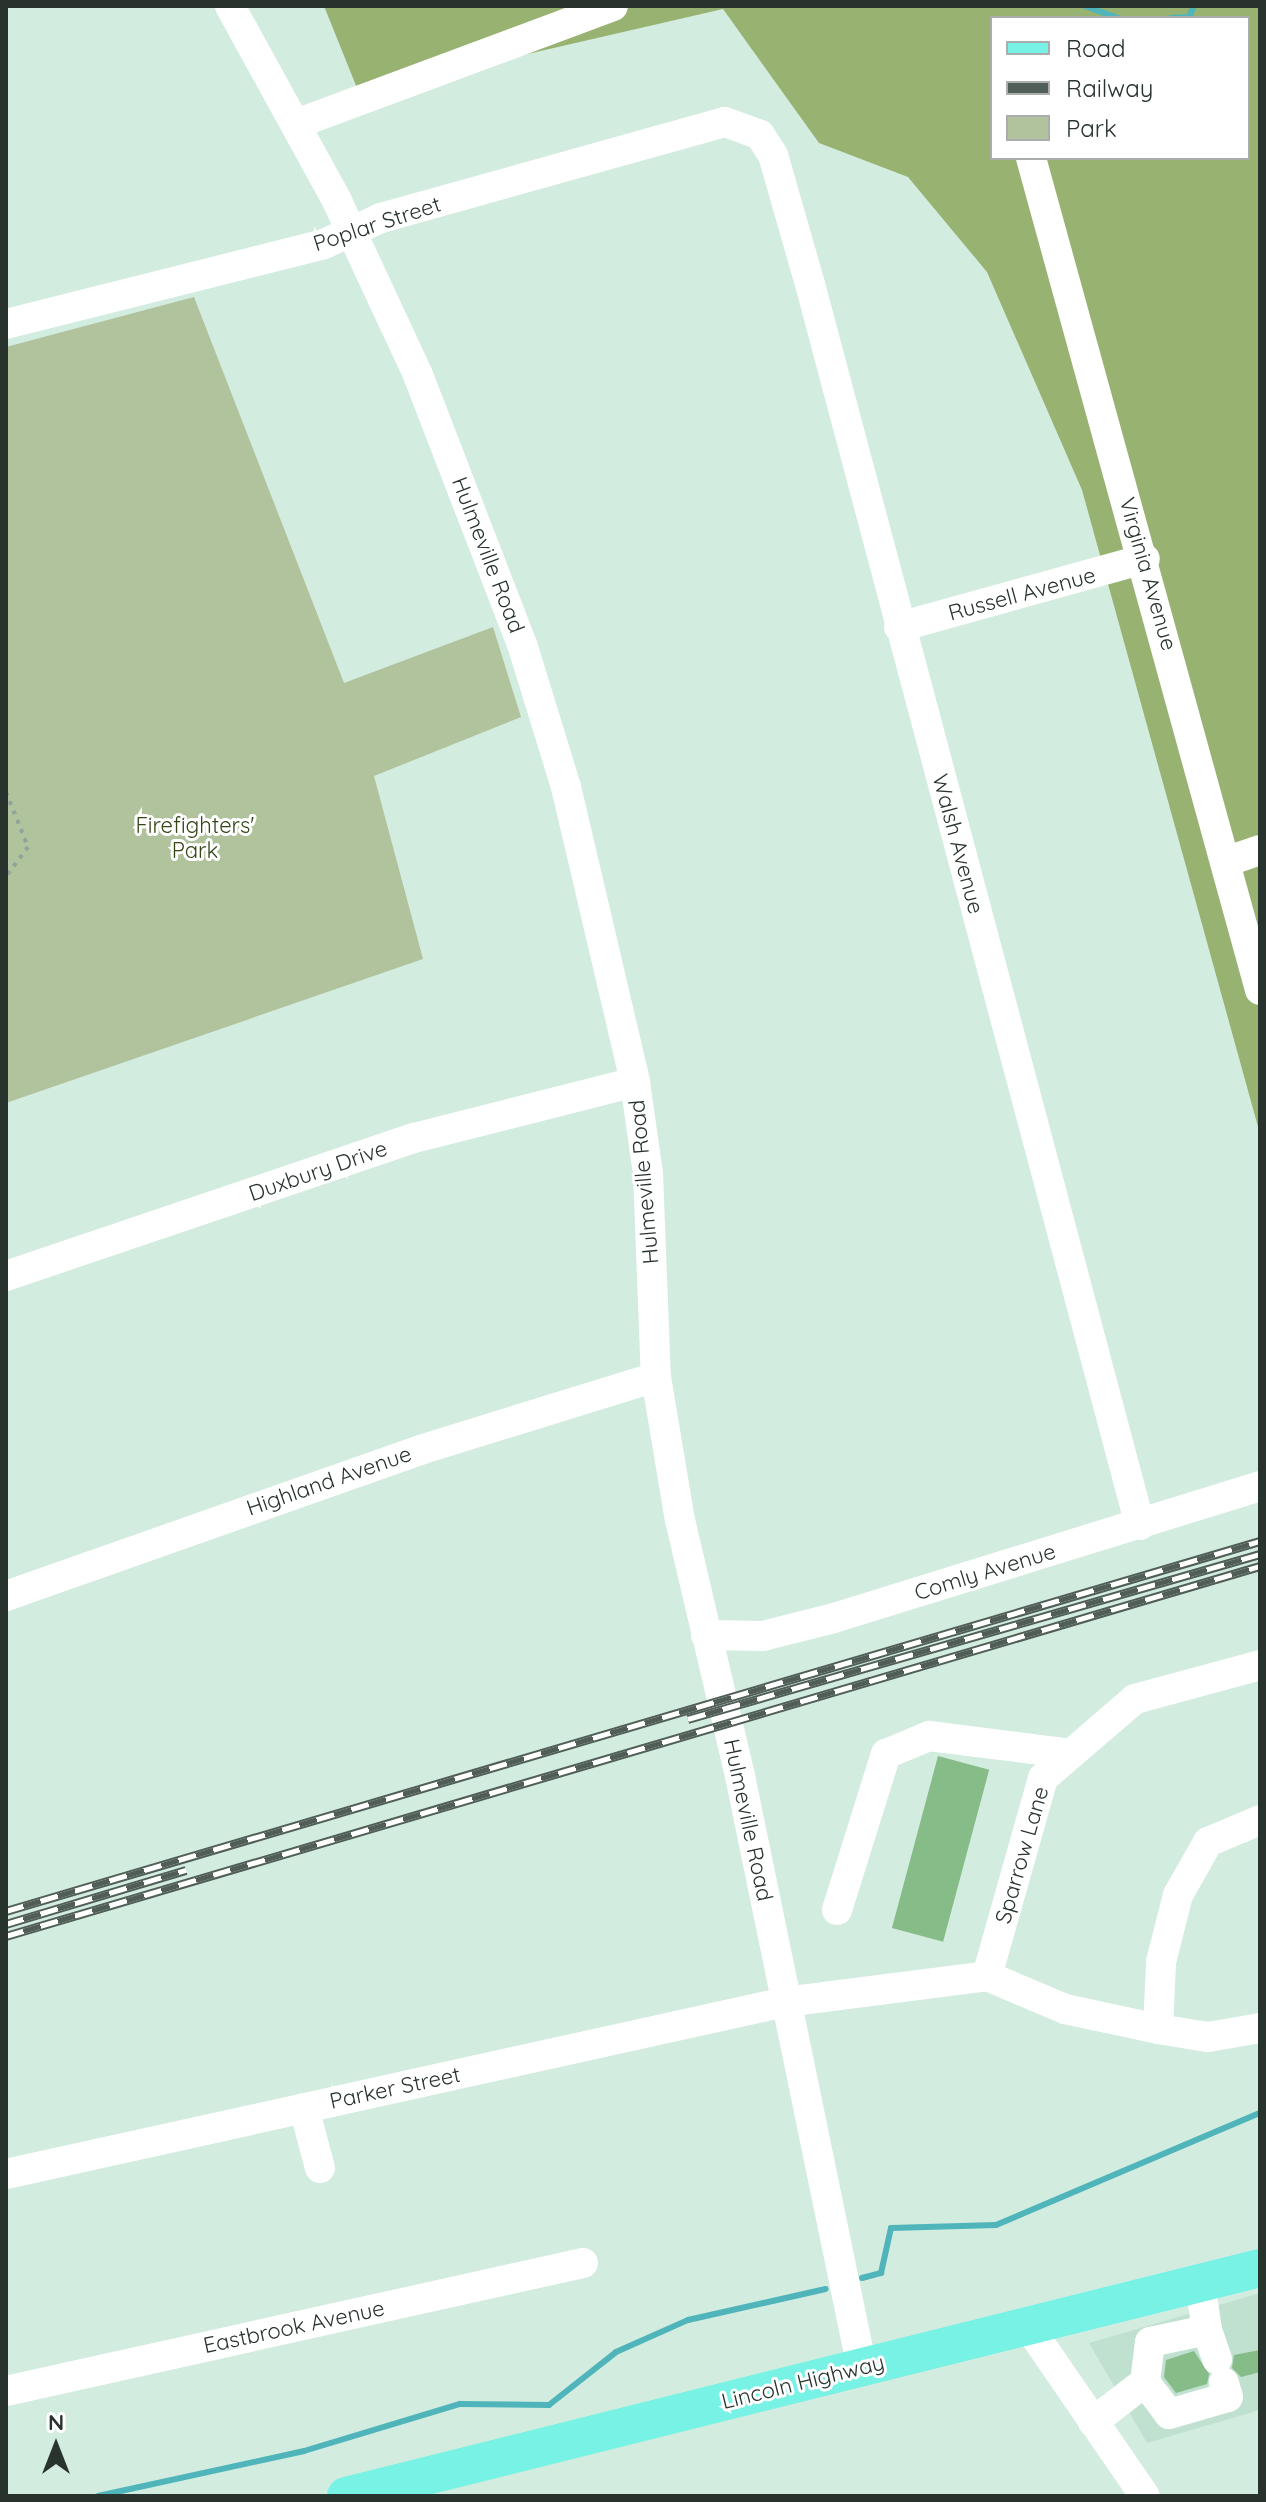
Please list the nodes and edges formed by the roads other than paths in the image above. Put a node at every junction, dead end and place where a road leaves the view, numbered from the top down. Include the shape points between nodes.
1 (230, 6) edge
2 (613, 6) edge
3 (296, 124) junction
4 (1032, 160) edge
5 (776, 163) joint
6 (353, 233) junction
7 (6, 324) edge
8 (1145, 559) junction
9 (899, 627) junction
10 (1260, 850) edge
11 (1225, 862) junction
12 (1260, 990) edge
13 (635, 1082) junction
14 (6, 1276) edge
15 (656, 1377) junction
16 (1260, 1486) edge
17 (1140, 1525) junction
18 (6, 1596) edge
19 (706, 1635) junction
20 (1260, 1665) edge
21 (1071, 1754) junction
22 (1260, 1820) edge
23 (837, 1910) dead end
24 (987, 1976) junction
25 (785, 2002) junction
26 (1260, 2028) edge
27 (1158, 2029) junction
28 (304, 2108) junction
29 (320, 2168) dead end
30 (6, 2174) edge
31 (583, 2263) dead end
32 (1260, 2268) edge
33 (1200, 2283) junction
34 (1131, 2301) junction
35 (1028, 2326) junction
36 (1207, 2330) junction
37 (1150, 2342) junction
38 (862, 2368) junction
39 (1145, 2382) junction
40 (6, 2391) edge
41 (1093, 2422) junction
42 (346, 2496) edge
43 (1145, 2496) edge

1 - 3 street, Hulmeville Road
2 - 3 street
3 - 6 street, Hulmeville Road
4 - 8 street, Virginia Avenue
5 - 6 street, Poplar Street via 760,135 725,122 381,218
5 - 9 street, Walsh Avenue
6 - 7 street, Poplar Street
6 - 13 street, Hulmeville Road via 418,375 522,644 570,802
8 - 9 street, Russell Avenue
8 - 11 street, Virginia Avenue
9 - 17 street, Walsh Avenue
10 - 11 street
11 - 12 street, Virginia Avenue
13 - 14 street, Duxbury Drive via 414,1138
13 - 15 street, Hulmeville Road via 648,1173
15 - 18 street, Highland Avenue via 420,1450
15 - 19 street, Hulmeville Road
16 - 17 street, Comly Avenue
17 - 19 street, Comly Avenue via 763,1636
19 - 25 street, Hulmeville Road
20 - 21 street, Sparrow Lane via 1135,1699
21 - 23 street via 929,1736 886,1754
21 - 24 street, Sparrow Lane via 1043,1778
22 - 27 street via 1208,1842 1178,1895 1161,1962
24 - 25 street
24 - 27 street via 1065,2009
25 - 28 street, Parker Street
25 - 38 street, Hulmeville Road
26 - 27 street via 1208,2037
28 - 29 street
28 - 30 street, Parker Street
31 - 40 street, Eastbrook Avenue
32 - 33 main road, Lincoln Highway
33 - 34 main road, Lincoln Highway
33 - 36 street
34 - 35 main road, Lincoln Highway
34 - 37 street
35 - 38 main road, Lincoln Highway
35 - 41 street
36 - 37 street
36 - 39 street via 1228,2397 1169,2414
37 - 39 street
38 - 42 main road, Lincoln Highway
39 - 41 street
41 - 43 street

